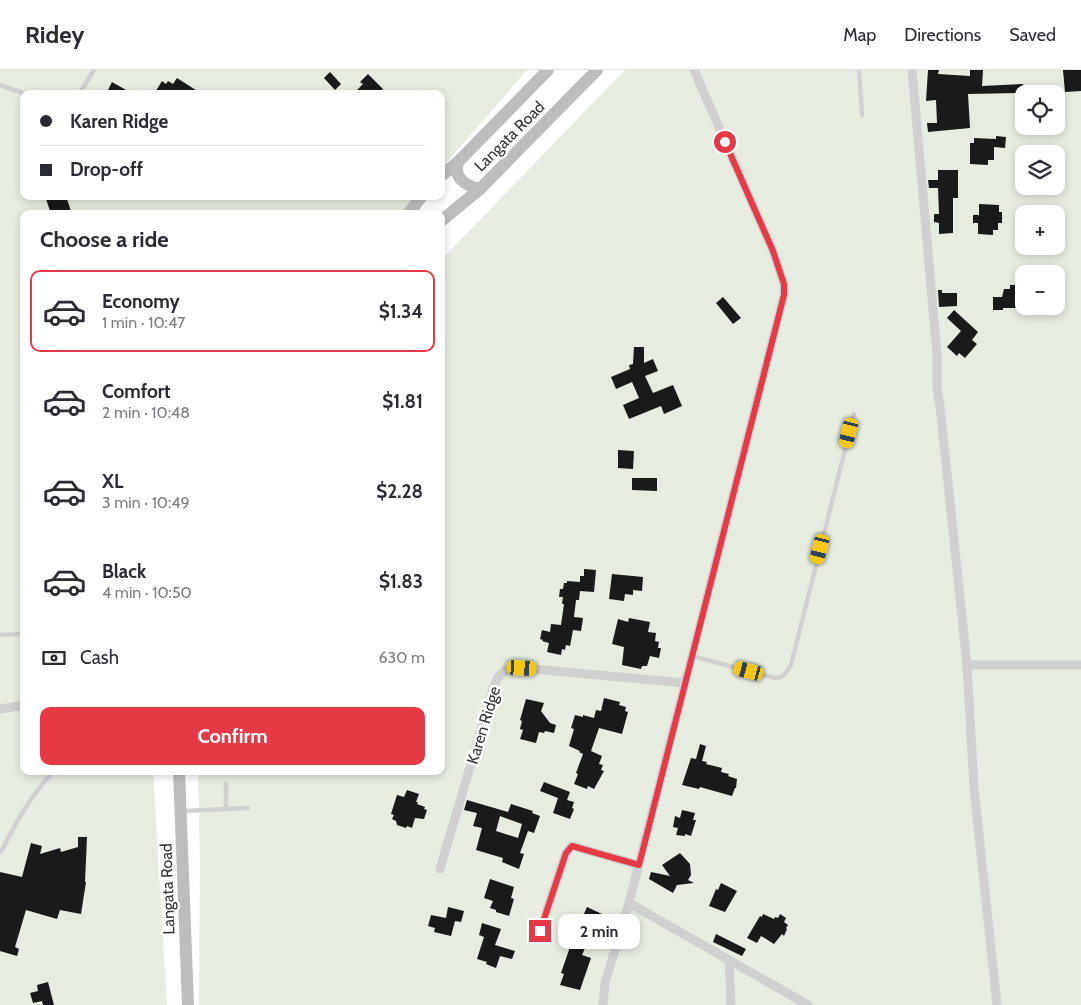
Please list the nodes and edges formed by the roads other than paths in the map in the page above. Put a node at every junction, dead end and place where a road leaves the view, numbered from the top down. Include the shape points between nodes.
1 (94, 70) edge
2 (548, 70) edge
3 (597, 70) edge
4 (694, 70) edge
5 (859, 70) edge
6 (912, 70) edge
7 (0, 85) edge
8 (82, 90) edge
9 (20, 92) edge
10 (862, 116) dead end
11 (458, 162) junction
12 (445, 173) edge
13 (480, 188) junction
14 (419, 200) edge
15 (411, 210) edge
16 (445, 219) edge
17 (854, 414) dead end
18 (20, 634) edge
19 (0, 635) edge
20 (692, 656) junction
21 (967, 665) junction
22 (1081, 665) edge
23 (685, 683) junction
24 (20, 706) edge
25 (0, 709) edge
26 (50, 775) edge
27 (178, 775) edge
28 (226, 784) dead end
29 (248, 808) dead end
30 (226, 809) junction
31 (180, 811) junction
32 (1, 852) edge
33 (639, 865) junction
34 (440, 868) dead end
35 (630, 903) junction
36 (540, 931) dead end
37 (729, 960) junction
38 (188, 1005) edge
39 (603, 1005) edge
40 (731, 1005) edge
41 (808, 1005) edge
42 (997, 1005) edge

1 - 8 lane
2 - 11 main road, Langata Road
3 - 13 main road, Langata Road
4 - 20 street via 773,251 784,284 784,295
5 - 10 lane
6 - 21 street via 938,354 937,388
7 - 9 lane
11 - 12 main road, Langata Road
11 - 13 main road via 457,172 463,182
13 - 16 main road, Langata Road
14 - 15 main road
17 - 20 lane via 787,674 775,678
18 - 19 lane
20 - 23 street
21 - 22 street
21 - 42 street via 974,788
23 - 33 street
23 - 34 street, Karen Ridge via 522,668 506,670 498,677 493,689
24 - 25 street
26 - 32 lane via 19,817
27 - 31 main road, Langata Road
28 - 30 lane
29 - 30 lane
30 - 31 lane
31 - 38 main road, Langata Road
33 - 35 street
33 - 36 street via 572,846 566,853
35 - 37 street
35 - 39 street via 606,975
37 - 40 street
37 - 41 street

